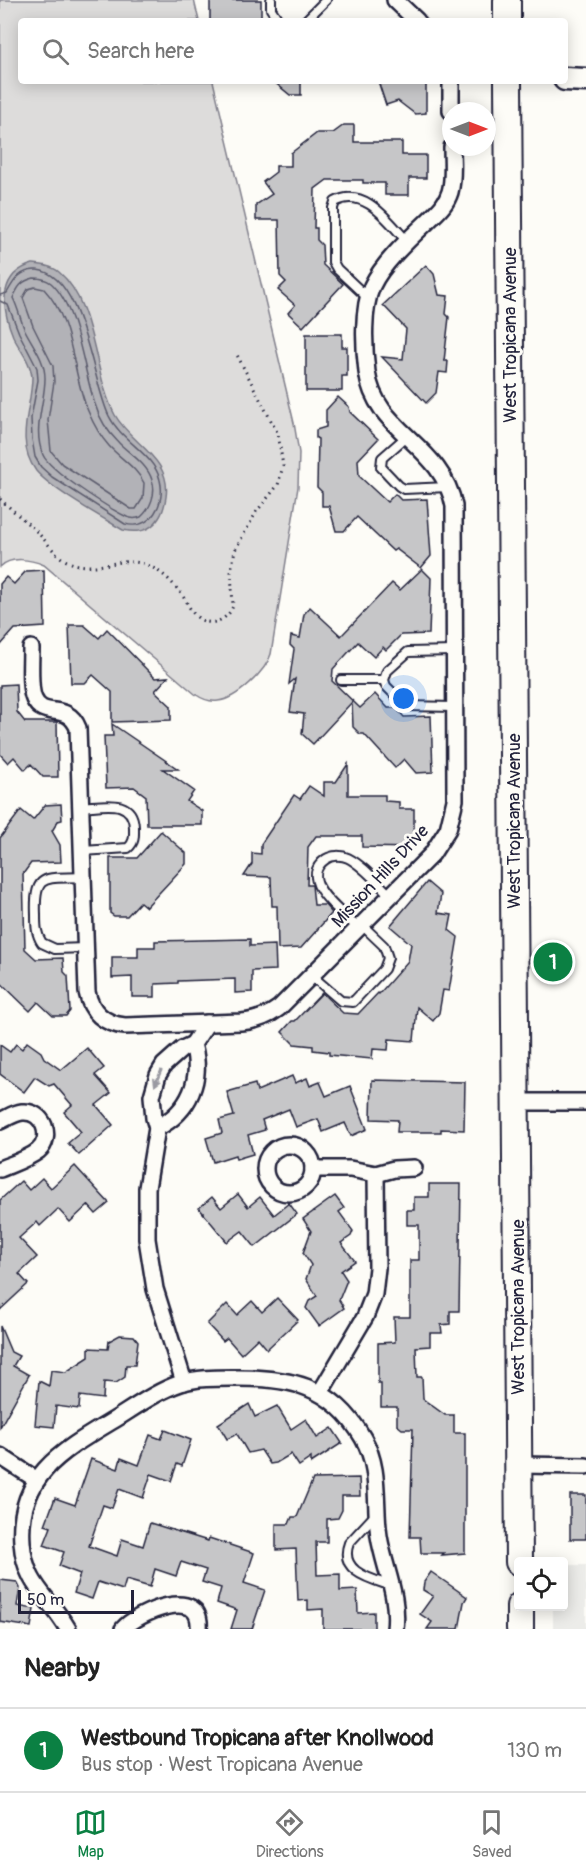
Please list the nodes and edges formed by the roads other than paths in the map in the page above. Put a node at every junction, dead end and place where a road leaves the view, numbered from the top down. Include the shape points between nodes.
1 (271, 0) edge
2 (326, 0) edge
3 (395, 0) edge
4 (507, 0) edge
5 (276, 18) edge
6 (308, 18) edge
7 (414, 18) edge
8 (507, 18) edge
9 (568, 79) edge
10 (586, 80) edge
11 (451, 84) edge
12 (508, 84) edge
13 (451, 102) edge
14 (452, 156) edge
15 (408, 242) junction
16 (368, 298) junction
17 (407, 436) junction
18 (449, 487) junction
19 (31, 648) dead end
20 (454, 651) junction
21 (341, 680) dead end
22 (384, 680) junction
23 (454, 707) junction
24 (81, 807) junction
25 (82, 851) junction
26 (83, 877) junction
27 (391, 896) junction
28 (360, 927) junction
29 (86, 948) junction
30 (311, 975) junction
31 (207, 1023) junction
32 (193, 1044) junction
33 (516, 1102) junction
34 (586, 1102) edge
35 (0, 1121) edge
36 (157, 1128) junction
37 (414, 1168) dead end
38 (0, 1169) edge
39 (313, 1169) dead end
40 (376, 1174) junction
41 (184, 1382) junction
42 (320, 1393) junction
43 (0, 1456) edge
44 (519, 1465) junction
45 (586, 1466) edge
46 (37, 1480) junction
47 (377, 1513) junction
48 (519, 1557) edge
49 (393, 1586) junction
50 (520, 1611) edge
51 (68, 1629) edge
52 (123, 1629) edge
53 (198, 1629) edge
54 (395, 1629) edge
55 (520, 1629) edge

1 - 5 lane
2 - 6 lane
3 - 7 street
4 - 8 main road
9 - 10 street
11 - 13 street
12 - 33 main road, West Tropicana Avenue
14 - 15 street, Mission Hills Drive via 447,200
15 - 16 street, Mission Hills Drive via 382,271
15 - 16 lane via 366,201 335,202 333,262
16 - 17 street, Mission Hills Drive via 369,382 382,410
17 - 18 street, Mission Hills Drive via 438,467
17 - 18 lane via 382,458 381,467 404,489
18 - 20 street, Mission Hills Drive via 454,516
19 - 24 street, Mission Hills Drive via 34,701 43,709 67,714 78,728
20 - 22 lane via 408,652 387,671
20 - 23 street, Mission Hills Drive
21 - 22 lane
22 - 23 lane via 406,706
23 - 27 street, Mission Hills Drive via 451,820 432,854
24 - 25 street, Mission Hills Drive
24 - 25 lane via 127,808 134,819 134,838 124,850
25 - 26 street, Mission Hills Drive
26 - 29 street, Mission Hills Drive
26 - 29 lane via 41,883 35,895 36,923 38,938 45,946
27 - 28 street, Mission Hills Drive
27 - 28 lane via 348,858 337,856 320,864 316,877 319,890
28 - 30 street, Mission Hills Drive
28 - 30 lane via 384,946 388,958 384,969 356,1000 341,1001
29 - 31 street, Mission Hills Drive via 88,1000 108,1022 125,1026
30 - 31 street, Mission Hills Drive via 270,1015 250,1021
31 - 32 street
32 - 36 street via 197,1076 190,1097 176,1115
32 -> 36 street via 172,1056 158,1075 152,1096
33 - 34 street
33 - 44 main road, West Tropicana Avenue
35 - 38 street via 29,1113 41,1120 46,1132 39,1150
36 - 41 street via 147,1188 147,1239 155,1289
37 - 40 street
39 - 40 street
40 - 42 street via 374,1294
41 - 42 street via 269,1378 295,1382
41 - 46 street via 68,1448
42 - 47 street via 345,1413 364,1440 375,1471
43 - 46 street
44 - 45 street
44 - 48 main road, West Tropicana Avenue
46 - 51 street via 24,1513 24,1557 34,1585
47 - 49 street
47 - 49 lane via 349,1543 347,1560 355,1572
49 - 54 street
50 - 55 main road
52 - 53 street via 176,1604 194,1612

